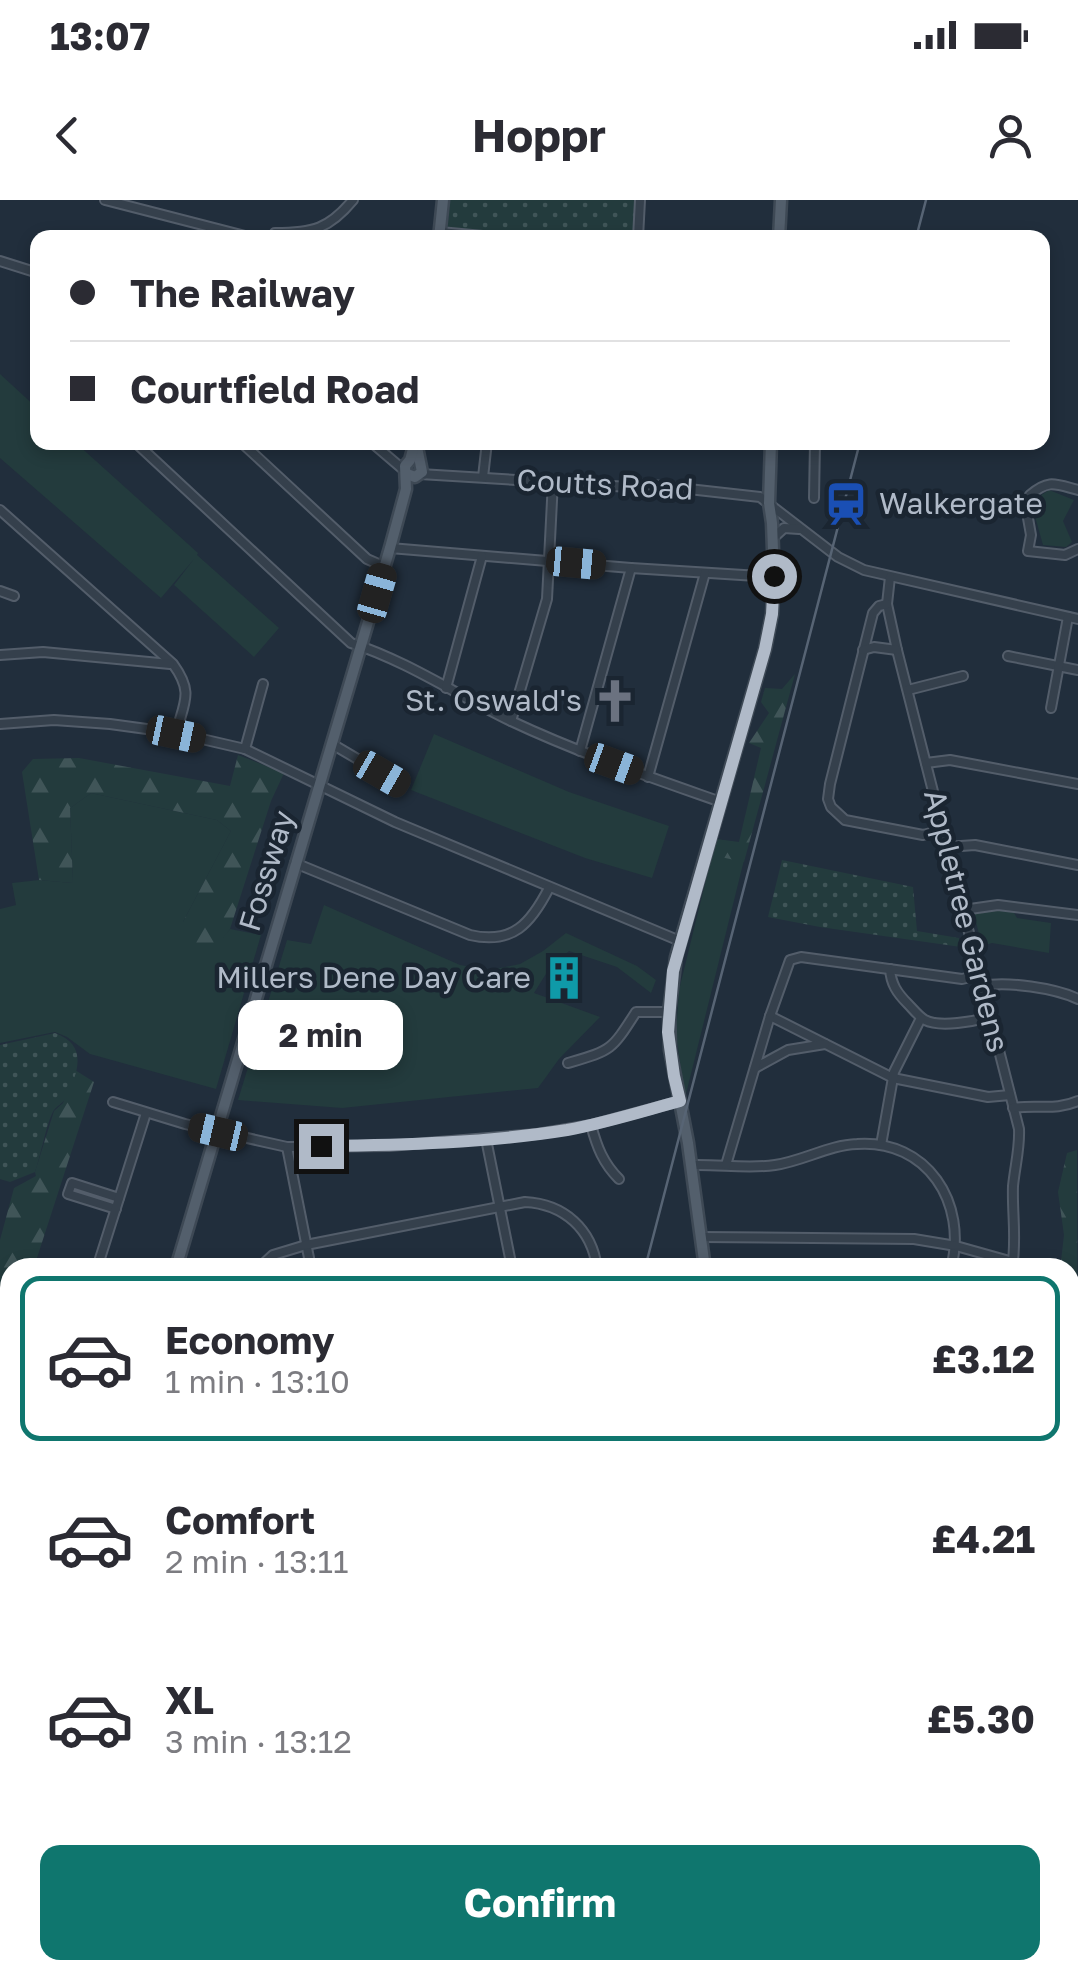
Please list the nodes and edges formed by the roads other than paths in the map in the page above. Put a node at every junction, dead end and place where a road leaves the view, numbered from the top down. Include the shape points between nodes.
1 (104, 200) edge
2 (353, 200) edge
3 (443, 200) edge
4 (640, 200) edge
5 (782, 200) edge
6 (222, 230) edge
7 (310, 230) edge
8 (440, 230) edge
9 (638, 230) edge
10 (780, 230) edge
11 (0, 261) edge
12 (30, 270) edge
13 (144, 450) edge
14 (250, 450) edge
15 (381, 450) edge
16 (415, 450) edge
17 (486, 450) edge
18 (771, 450) edge
19 (815, 450) edge
20 (414, 468) junction
21 (483, 477) junction
22 (553, 481) junction
23 (1078, 490) edge
24 (814, 498) dead end
25 (771, 504) junction
26 (0, 510) edge
27 (803, 530) junction
28 (772, 539) junction
29 (390, 548) junction
30 (1078, 549) edge
31 (482, 556) junction
32 (548, 560) junction
33 (385, 567) junction
34 (632, 568) junction
35 (705, 572) junction
36 (774, 576) junction
37 (890, 578) junction
38 (0, 591) edge
39 (14, 596) dead end
40 (887, 604) junction
41 (1073, 618) edge
42 (362, 646) junction
43 (863, 650) junction
44 (898, 650) junction
45 (0, 655) edge
46 (1008, 656) dead end
47 (173, 664) junction
48 (1059, 666) junction
49 (1078, 670) edge
50 (963, 676) dead end
51 (263, 684) dead end
52 (446, 688) junction
53 (908, 690) junction
54 (1051, 708) dead end
55 (511, 720) junction
56 (0, 724) edge
57 (176, 734) junction
58 (332, 744) junction
59 (244, 750) junction
60 (580, 751) junction
61 (926, 763) junction
62 (648, 776) junction
63 (319, 784) junction
64 (400, 784) dead end
65 (1078, 784) edge
66 (721, 802) junction
67 (942, 830) junction
68 (946, 847) junction
69 (295, 864) junction
70 (1078, 866) edge
71 (549, 888) junction
72 (963, 910) junction
73 (1078, 915) edge
74 (680, 941) junction
75 (890, 968) junction
76 (980, 975) junction
77 (982, 986) junction
78 (1078, 1000) edge
79 (668, 1012) junction
80 (770, 1016) junction
81 (990, 1017) junction
82 (922, 1018) junction
83 (825, 1044) junction
84 (568, 1064) dead end
85 (755, 1068) junction
86 (893, 1078) junction
87 (1010, 1094) junction
88 (680, 1101) junction
89 (1078, 1101) edge
90 (113, 1102) dead end
91 (1013, 1108) junction
92 (146, 1113) junction
93 (591, 1125) junction
94 (218, 1132) junction
95 (486, 1139) junction
96 (881, 1145) junction
97 (286, 1147) junction
98 (691, 1165) junction
99 (726, 1165) junction
100 (618, 1179) dead end
101 (119, 1198) junction
102 (500, 1205) junction
103 (116, 1209) junction
104 (701, 1238) junction
105 (306, 1245) junction
106 (956, 1246) junction
107 (100, 1258) edge
108 (179, 1258) edge
109 (270, 1258) edge
110 (309, 1258) edge
111 (510, 1258) edge
112 (596, 1258) edge
113 (704, 1258) edge
114 (954, 1258) edge
115 (994, 1258) edge
116 (1014, 1258) edge

1 - 6 street
2 - 7 street via 325,227
3 - 8 main road
4 - 9 street
5 - 10 main road
11 - 12 street
13 - 42 street via 351,643
14 - 33 street via 368,559
15 - 20 street
16 - 20 main road, Fossway
17 - 21 street
18 - 25 main road
19 - 24 street
20 - 21 street, Coutts Road
20 - 29 main road, Fossway
21 - 22 street, Coutts Road
22 - 25 street, Coutts Road via 753,495
22 - 32 street
23 - 30 street via 1045,484 1029,496 1026,510 1028,551
25 - 27 street
25 - 28 main road
26 - 47 street
27 - 28 street via 784,528
27 - 37 street via 843,560
28 - 36 main road
29 - 31 street
29 - 33 main road, Fossway
31 - 32 street
31 - 52 street
32 - 34 street
32 - 55 street via 547,599
33 - 42 main road, Fossway
34 - 35 street
34 - 60 street
35 - 36 street
35 - 62 street
36 - 66 main road via 765,649
37 - 40 street, Appletree Gardens
37 - 41 street
38 - 39 street
40 - 43 street via 874,610
40 - 44 street, Appletree Gardens
41 - 48 street
42 - 52 street
42 - 58 main road, Fossway
43 - 44 street
43 - 67 street via 829,802 848,821 923,835
44 - 53 street, Appletree Gardens
45 - 47 street via 44,652
46 - 48 street
47 - 57 street via 187,691
48 - 49 street
48 - 54 street
50 - 53 street
51 - 59 street
52 - 55 street
53 - 61 street, Appletree Gardens
55 - 60 street
56 - 57 street via 73,721
57 - 59 street
58 - 63 main road, Fossway
58 - 64 street
59 - 63 street
60 - 62 street
61 - 65 street via 950,760
61 - 67 street, Appletree Gardens
62 - 66 street
63 - 69 main road, Fossway
63 - 71 street
66 - 74 main road
67 - 68 street, Appletree Gardens
68 - 70 street via 975,845
68 - 72 street, Appletree Gardens
69 - 71 street via 484,938 518,930
69 - 94 main road, Fossway
71 - 74 street
72 - 73 street via 998,905
72 - 76 street, Appletree Gardens
74 - 79 main road
75 - 76 street via 962,979
75 - 80 street via 792,958
75 - 82 street via 894,987
76 - 77 street, Appletree Gardens
77 - 78 street via 1004,984
77 - 81 street, Appletree Gardens
79 - 84 street via 636,1012 616,1044
79 - 88 main road
80 - 83 street
80 - 85 street
81 - 82 street via 937,1023
81 - 87 street, Appletree Gardens
82 - 86 street
83 - 85 street via 788,1050
83 - 86 street
85 - 99 street
86 - 87 street via 988,1097
86 - 96 street
87 - 91 street, Appletree Gardens
88 - 93 street
88 - 98 main road
89 - 91 street
90 - 92 street
91 - 116 street, Appletree Gardens via 1020,1138
92 - 94 street
92 - 101 street
93 - 95 street
93 - 100 street
94 - 97 street
94 - 108 main road, Fossway
95 - 97 street
95 - 102 street
96 - 99 street via 854,1144 772,1166
96 - 106 street via 934,1176 953,1210
97 - 105 street
98 - 99 street
98 - 104 main road
101 - 103 street
101 - 103 street via 72,1183 68,1194
102 - 105 street
102 - 111 street
102 - 112 street via 536,1203 565,1213 580,1226
103 - 107 street
104 - 106 street via 888,1238
104 - 113 main road
105 - 109 street
105 - 110 street
106 - 114 street
106 - 115 street

